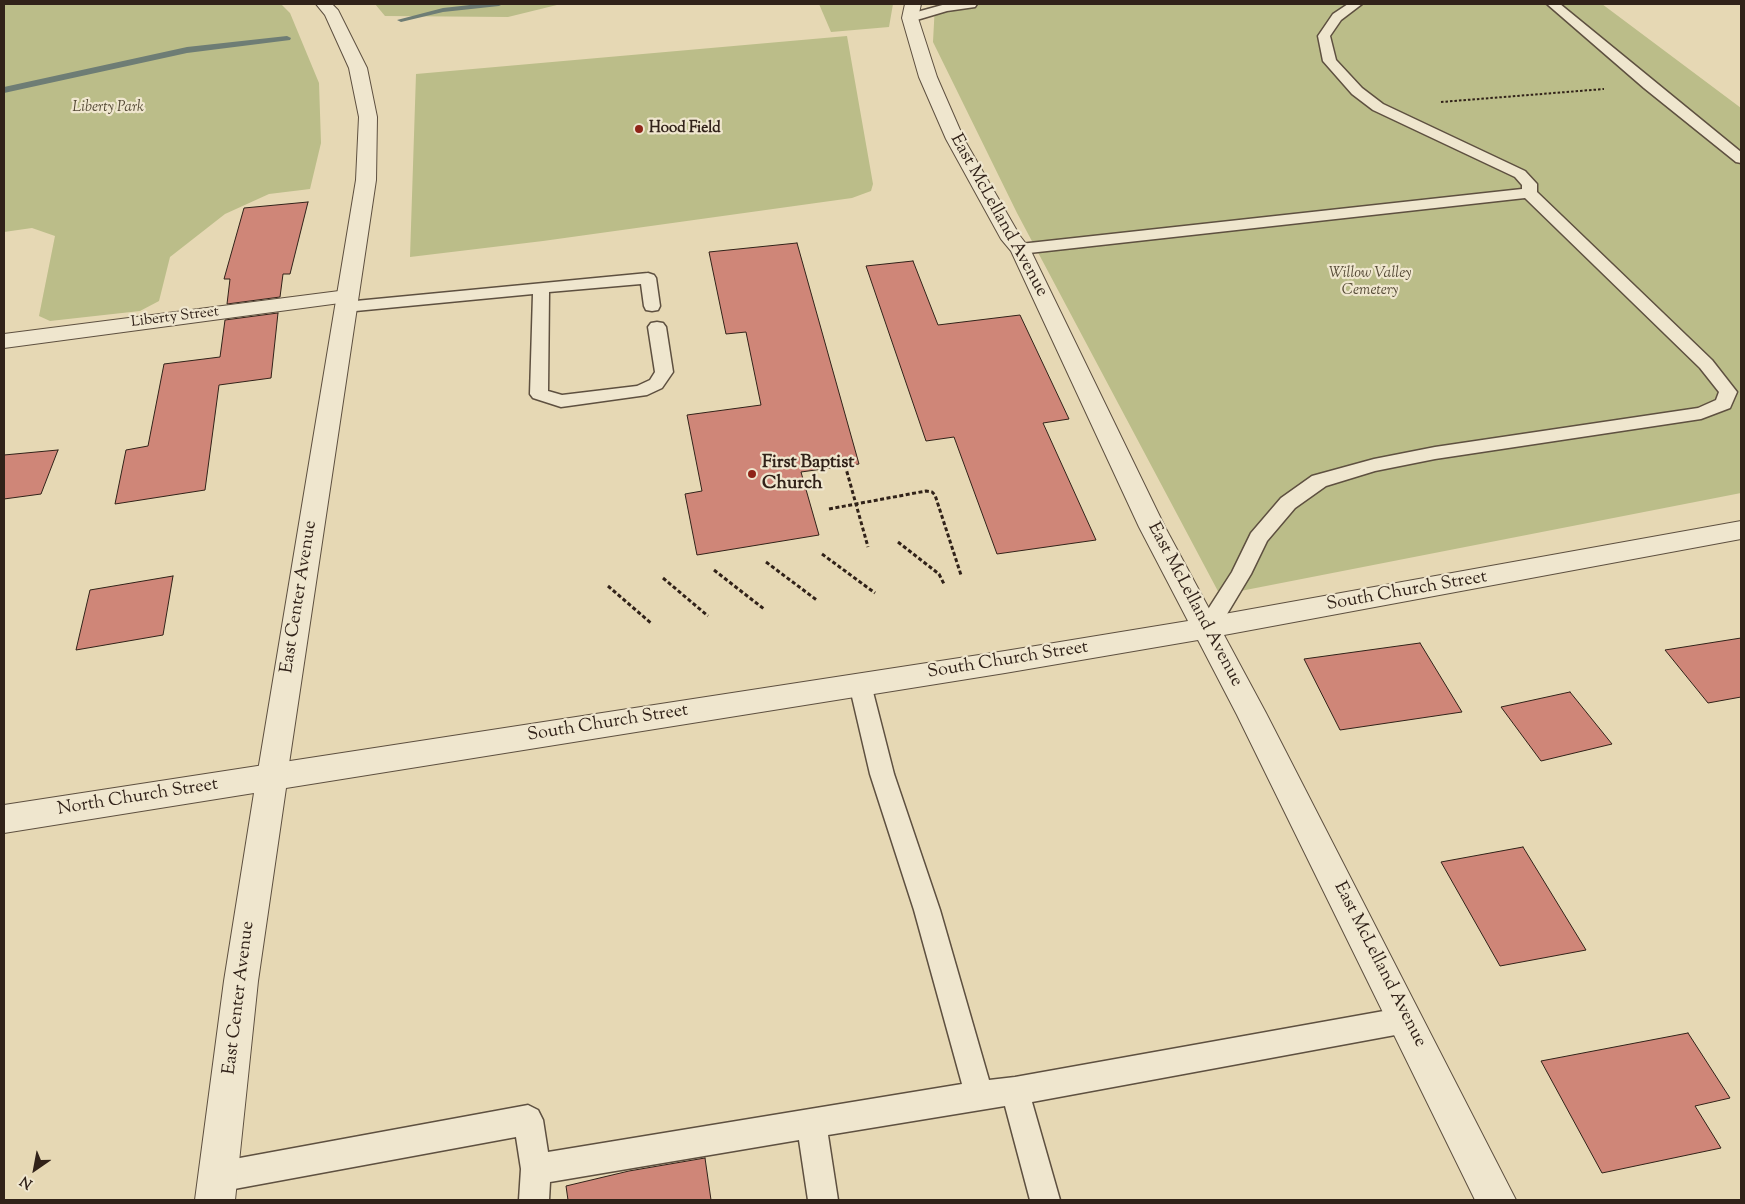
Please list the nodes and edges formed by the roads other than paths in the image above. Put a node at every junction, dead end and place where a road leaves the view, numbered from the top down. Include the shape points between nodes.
1 (324, 4) edge
2 (971, 4) edge
3 (1356, 4) edge
4 (1553, 4) edge
5 (912, 11) edge
6 (1741, 159) edge
7 (1529, 193) junction
8 (1020, 249) junction
9 (542, 288) junction
10 (346, 302) junction
11 (652, 306) dead end
12 (657, 327) dead end
13 (4, 341) edge
14 (1741, 530) edge
15 (1207, 628) junction
16 (860, 684) junction
17 (272, 777) junction
18 (4, 819) edge
19 (1406, 1020) junction
20 (1015, 1091) junction
21 (979, 1095) junction
22 (811, 1122) junction
23 (536, 1169) junction
24 (216, 1189) edge
25 (534, 1200) edge
26 (823, 1200) edge
27 (1045, 1200) edge
28 (1496, 1200) edge

1 - 10 street, East Center Avenue via 332,13 358,68 368,118 366,180
2 - 5 lane
3 - 7 lane via 1337,17 1324,36 1330,61 1357,91 1378,107 1520,174 1530,184
4 - 6 lane
5 - 8 street, East McLelland Avenue via 928,77 955,139 1011,239
7 - 8 lane
7 - 15 lane via 1706,364 1728,392 1724,404 1701,413 1418,456 1319,480 1288,503 1258,538 1241,574
8 - 15 street, East McLelland Avenue via 1152,527
9 - 10 lane
9 - 11 lane via 648,278
9 - 12 lane via 539,394 561,402 641,391 656,384 664,372
10 - 13 street, Liberty Street
10 - 17 street, East Center Avenue
14 - 15 street, South Church Street
15 - 16 street, South Church Street
15 - 19 street, East McLelland Avenue
16 - 17 street, South Church Street
16 - 21 lane via 882,774 927,910
17 - 18 street, North Church Street
17 - 24 street, East Center Avenue via 241,981
19 - 20 lane
19 - 28 street, East McLelland Avenue
20 - 21 lane
20 - 27 lane
21 - 22 lane
22 - 23 lane
22 - 26 lane
23 - 24 lane via 528,1120
23 - 25 lane

